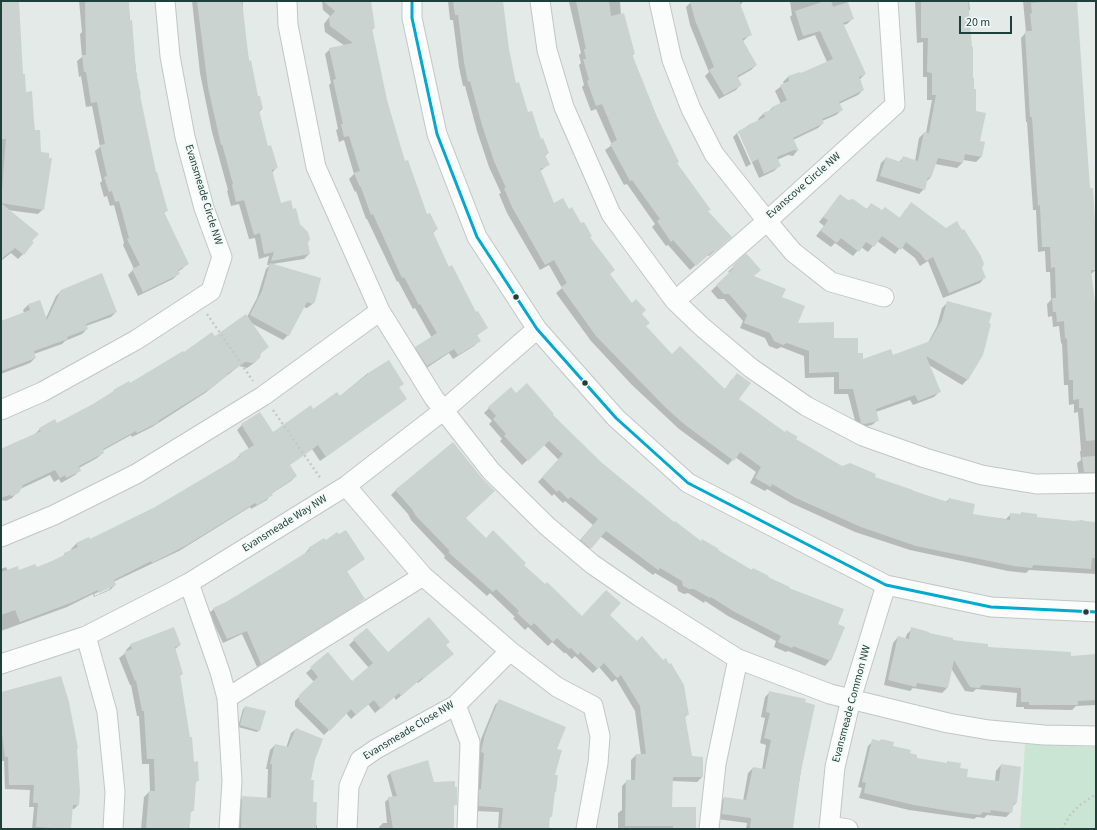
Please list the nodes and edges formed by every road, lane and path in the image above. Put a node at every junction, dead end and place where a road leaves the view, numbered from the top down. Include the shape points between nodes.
1 (165, 1) edge
2 (287, 1) edge
3 (412, 1) edge
4 (540, 1) edge
5 (659, 1) edge
6 (888, 1) edge
7 (766, 221) junction
8 (884, 297) dead end
9 (197, 300) junction
10 (675, 301) junction
11 (380, 311) junction
12 (537, 329) junction
13 (263, 396) junction
14 (1, 410) edge
15 (444, 410) junction
16 (1096, 483) edge
17 (339, 490) junction
18 (1, 537) edge
19 (423, 576) junction
20 (189, 583) junction
21 (886, 585) junction
22 (1096, 612) edge
23 (86, 636) junction
24 (510, 651) junction
25 (738, 659) junction
26 (1, 664) edge
27 (227, 698) junction
28 (851, 699) junction
29 (456, 705) junction
30 (1096, 736) edge
31 (1096, 794) edge
32 (835, 828) edge
33 (113, 829) edge
34 (229, 829) edge
35 (347, 829) edge
36 (467, 829) edge
37 (586, 829) edge
38 (709, 829) edge
39 (1062, 829) edge

1 - 9 street, Evansmeade Circle NW via 170,56 185,138 204,208 222,257 211,291
2 - 11 street via 288,25 316,166
3 - 12 street via 412,18 437,134 477,237
4 - 10 street via 547,50 564,107 611,214
5 - 7 street, Evanscove Circle NW via 672,60 691,109 714,154
6 - 7 street, Evanscove Circle NW via 895,106
7 - 8 street via 793,252 831,282
7 - 10 street
9 - 13 path
9 - 14 street, Evansmeade Circle NW via 129,344 42,392
10 - 16 street via 700,326 751,368 806,406 864,436 982,475 1036,484
11 - 13 street
11 - 15 street
12 - 15 street, Evansmeade Way NW
12 - 21 street via 616,418 688,483
13 - 17 path
13 - 18 street via 136,474
15 - 17 street, Evansmeade Way NW
15 - 25 street via 491,471 547,526 592,564
17 - 19 street
17 - 20 street, Evansmeade Way NW
19 - 24 street
19 - 27 street
20 - 23 street, Evansmeade Way NW
20 - 27 street
21 - 22 street via 991,607
21 - 28 street, Evansmeade Common NW
23 - 26 street, Evansmeade Way NW
23 - 33 street via 107,712 115,792
24 - 29 street, Evansmeade Close NW
24 - 37 street via 557,687 593,706 600,743
25 - 28 street via 830,694
25 - 38 street via 716,764
27 - 34 street via 232,781
28 - 30 street via 948,723 989,730
28 - 32 street, Evansmeade Common NW via 835,767
29 - 35 street, Evansmeade Close NW via 360,760 349,786
29 - 36 street via 470,742
31 - 39 path via 1070,815

